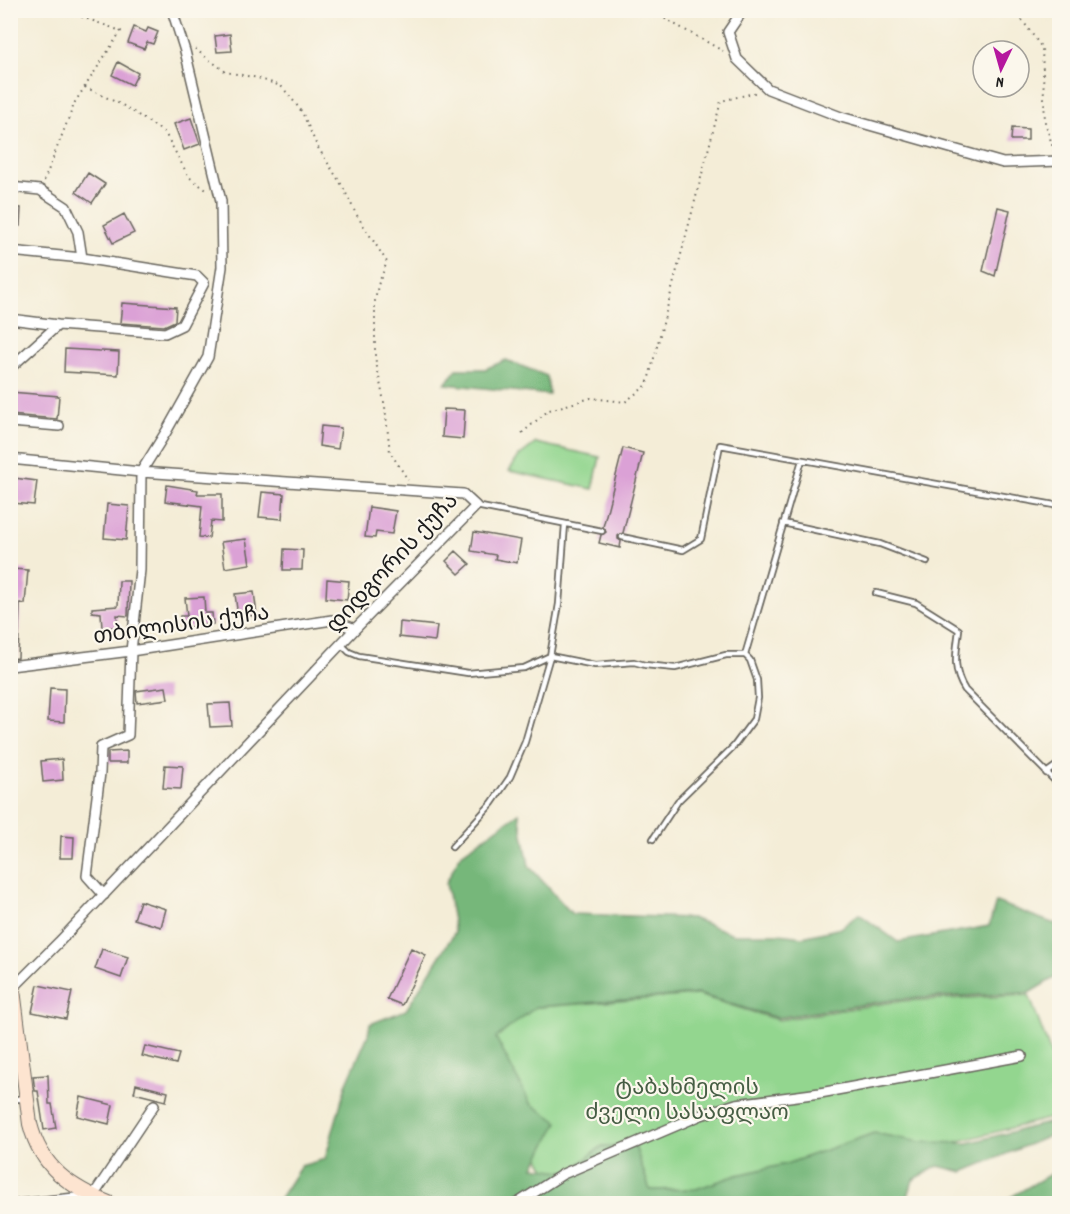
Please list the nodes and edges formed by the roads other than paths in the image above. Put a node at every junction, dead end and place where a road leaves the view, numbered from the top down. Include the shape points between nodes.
1 (172, 10) edge
2 (742, 10) edge
3 (1058, 160) edge
4 (10, 188) edge
5 (10, 251) edge
6 (82, 258) junction
7 (220, 282) junction
8 (204, 283) junction
9 (10, 319) edge
10 (58, 325) junction
11 (10, 368) edge
12 (10, 422) edge
13 (59, 426) dead end
14 (10, 459) edge
15 (802, 460) junction
16 (141, 472) junction
17 (476, 506) junction
18 (1059, 506) edge
19 (783, 523) junction
20 (565, 524) junction
21 (602, 531) dead end
22 (622, 537) dead end
23 (927, 562) dead end
24 (876, 593) dead end
25 (355, 629) junction
26 (341, 644) junction
27 (131, 651) junction
28 (745, 655) junction
29 (550, 656) junction
30 (10, 666) edge
31 (1059, 763) edge
32 (1046, 773) junction
33 (1059, 786) edge
34 (653, 839) dead end
35 (452, 847) dead end
36 (104, 895) junction
37 (10, 966) edge
38 (14, 987) junction
39 (14, 1029) edge
40 (1022, 1056) dead end
41 (10, 1099) edge
42 (27, 1099) junction
43 (153, 1105) dead end
44 (93, 1196) junction
45 (19, 1203) edge
46 (111, 1203) edge
47 (516, 1203) edge

1 - 7 street via 221,201
2 - 3 street via 728,32 737,59 768,89 840,117 1003,163
4 - 6 street via 40,190 66,207 78,231
5 - 6 street
6 - 8 street via 197,276
7 - 8 street
7 - 16 street via 208,357
8 - 10 street via 182,324 165,333
9 - 10 street
10 - 11 street
12 - 13 street
14 - 16 street, დიდგორის ქუჩა
15 - 18 lane
15 - 19 lane
15 - 22 lane via 720,445 701,538 683,550
16 - 17 street, დიდგორის ქუჩა via 463,494
16 - 27 street via 140,570
17 - 20 lane
17 - 25 street, დიდგორის ქუჩა
19 - 23 lane via 880,544
19 - 28 lane
20 - 21 lane
20 - 29 lane via 560,604
24 - 32 lane via 916,603 960,630 957,678
25 - 26 street, დიდგორის ქუჩა
25 - 27 street, თბილისის ქუჩა via 332,620
26 - 29 lane via 359,656 468,673 524,668
26 - 36 street, დიდგორის ქუჩა
27 - 30 street, თბილისის ქუჩა
27 - 36 street via 128,735 101,747 87,876
28 - 29 lane via 726,655 675,668 634,662 595,665
28 - 34 lane via 757,680 754,719 734,746 678,801
29 - 35 lane via 525,742 510,777
31 - 32 lane
32 - 33 lane
36 - 38 street, დიდგორის ქუჩა
37 - 38 street
38 - 39 street
39 - 42 street
40 - 47 street via 820,1093 736,1104 563,1174
41 - 42 lane
42 - 44 street via 34,1141 43,1158 54,1171
43 - 44 street
44 - 45 street
44 - 46 street

